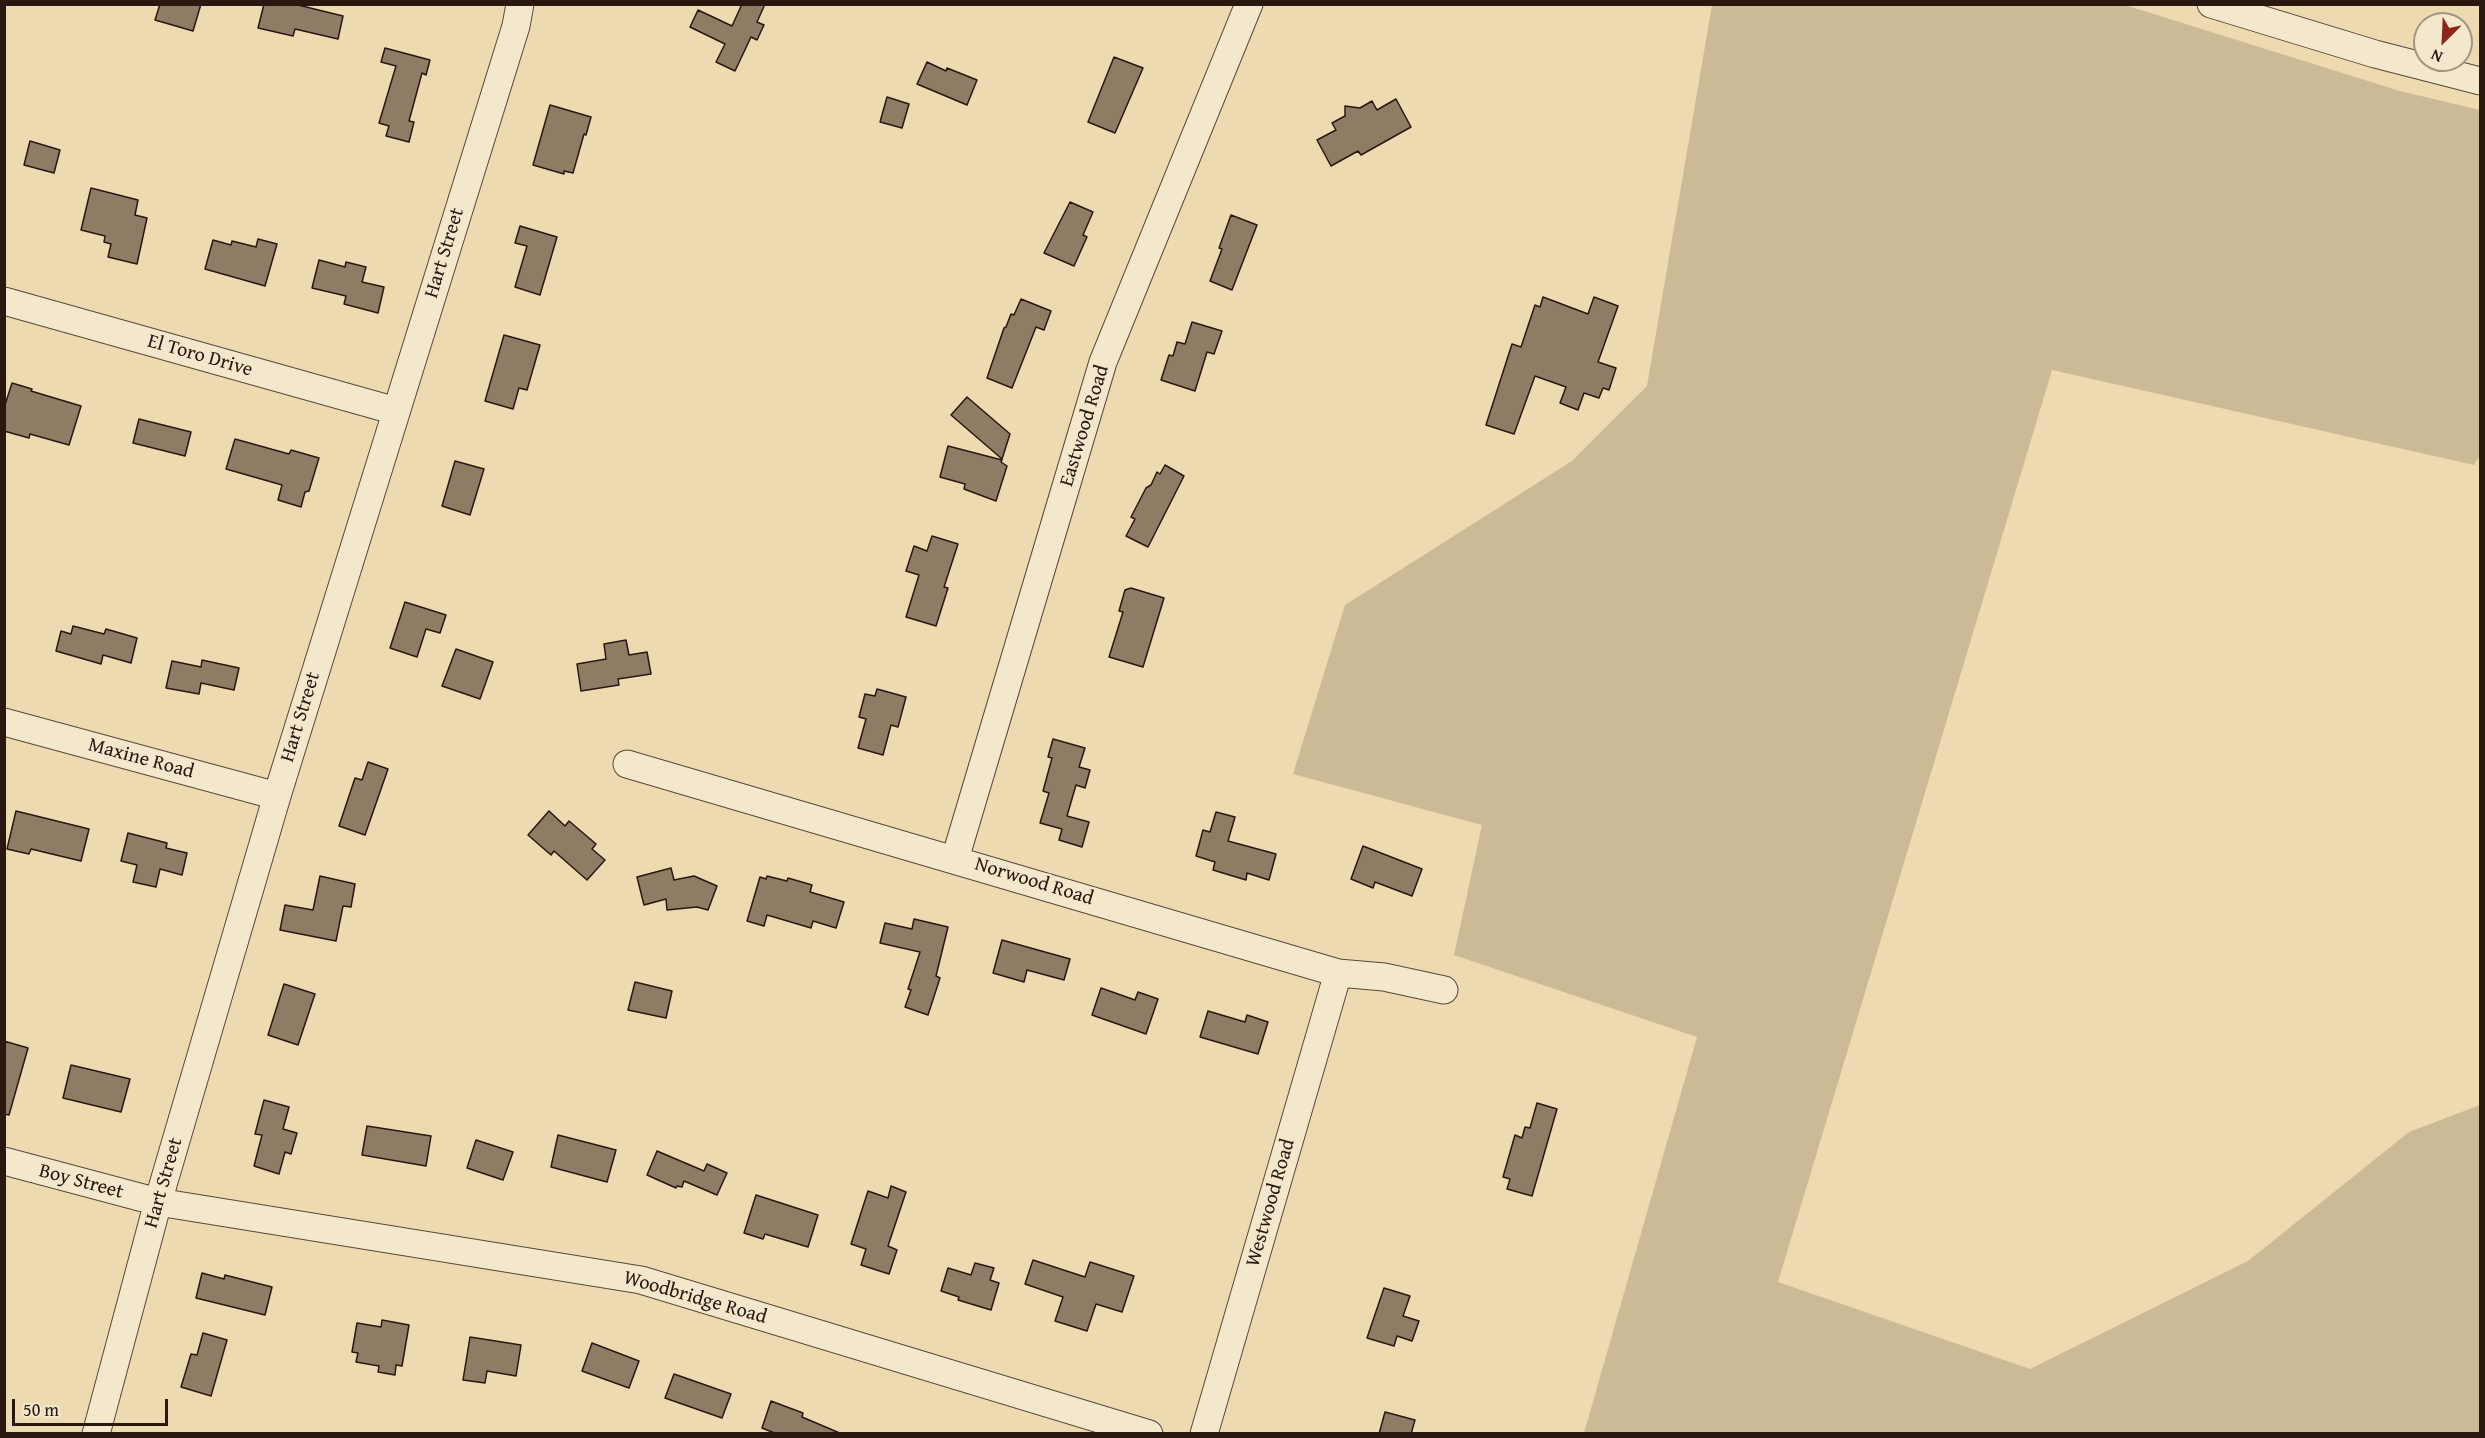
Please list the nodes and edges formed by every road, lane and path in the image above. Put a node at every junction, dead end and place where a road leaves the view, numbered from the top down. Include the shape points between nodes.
1 (520, 4) edge
2 (1249, 4) edge
3 (2211, 4) edge
4 (2481, 81) edge
5 (4, 301) edge
6 (396, 411) junction
7 (4, 722) edge
8 (627, 764) dead end
9 (277, 796) junction
10 (955, 859) junction
11 (1338, 973) junction
12 (1444, 990) dead end
13 (4, 1161) edge
14 (158, 1202) junction
15 (96, 1434) edge
16 (1149, 1434) edge
17 (1204, 1434) edge

1 - 6 street, Hart Street
2 - 10 street, Eastwood Road via 1103,362
3 - 4 street via 2375,54
5 - 6 street, El Toro Drive
6 - 9 street, Hart Street
7 - 9 street, Maxine Road
8 - 10 street, Norwood Road
9 - 14 street, Hart Street
10 - 11 street, Norwood Road
11 - 12 street, Norwood Road via 1384,976
11 - 17 street, Westwood Road
13 - 14 street, Boy Street
14 - 15 street, Hart Street
14 - 16 street, Woodbridge Road via 641,1280

